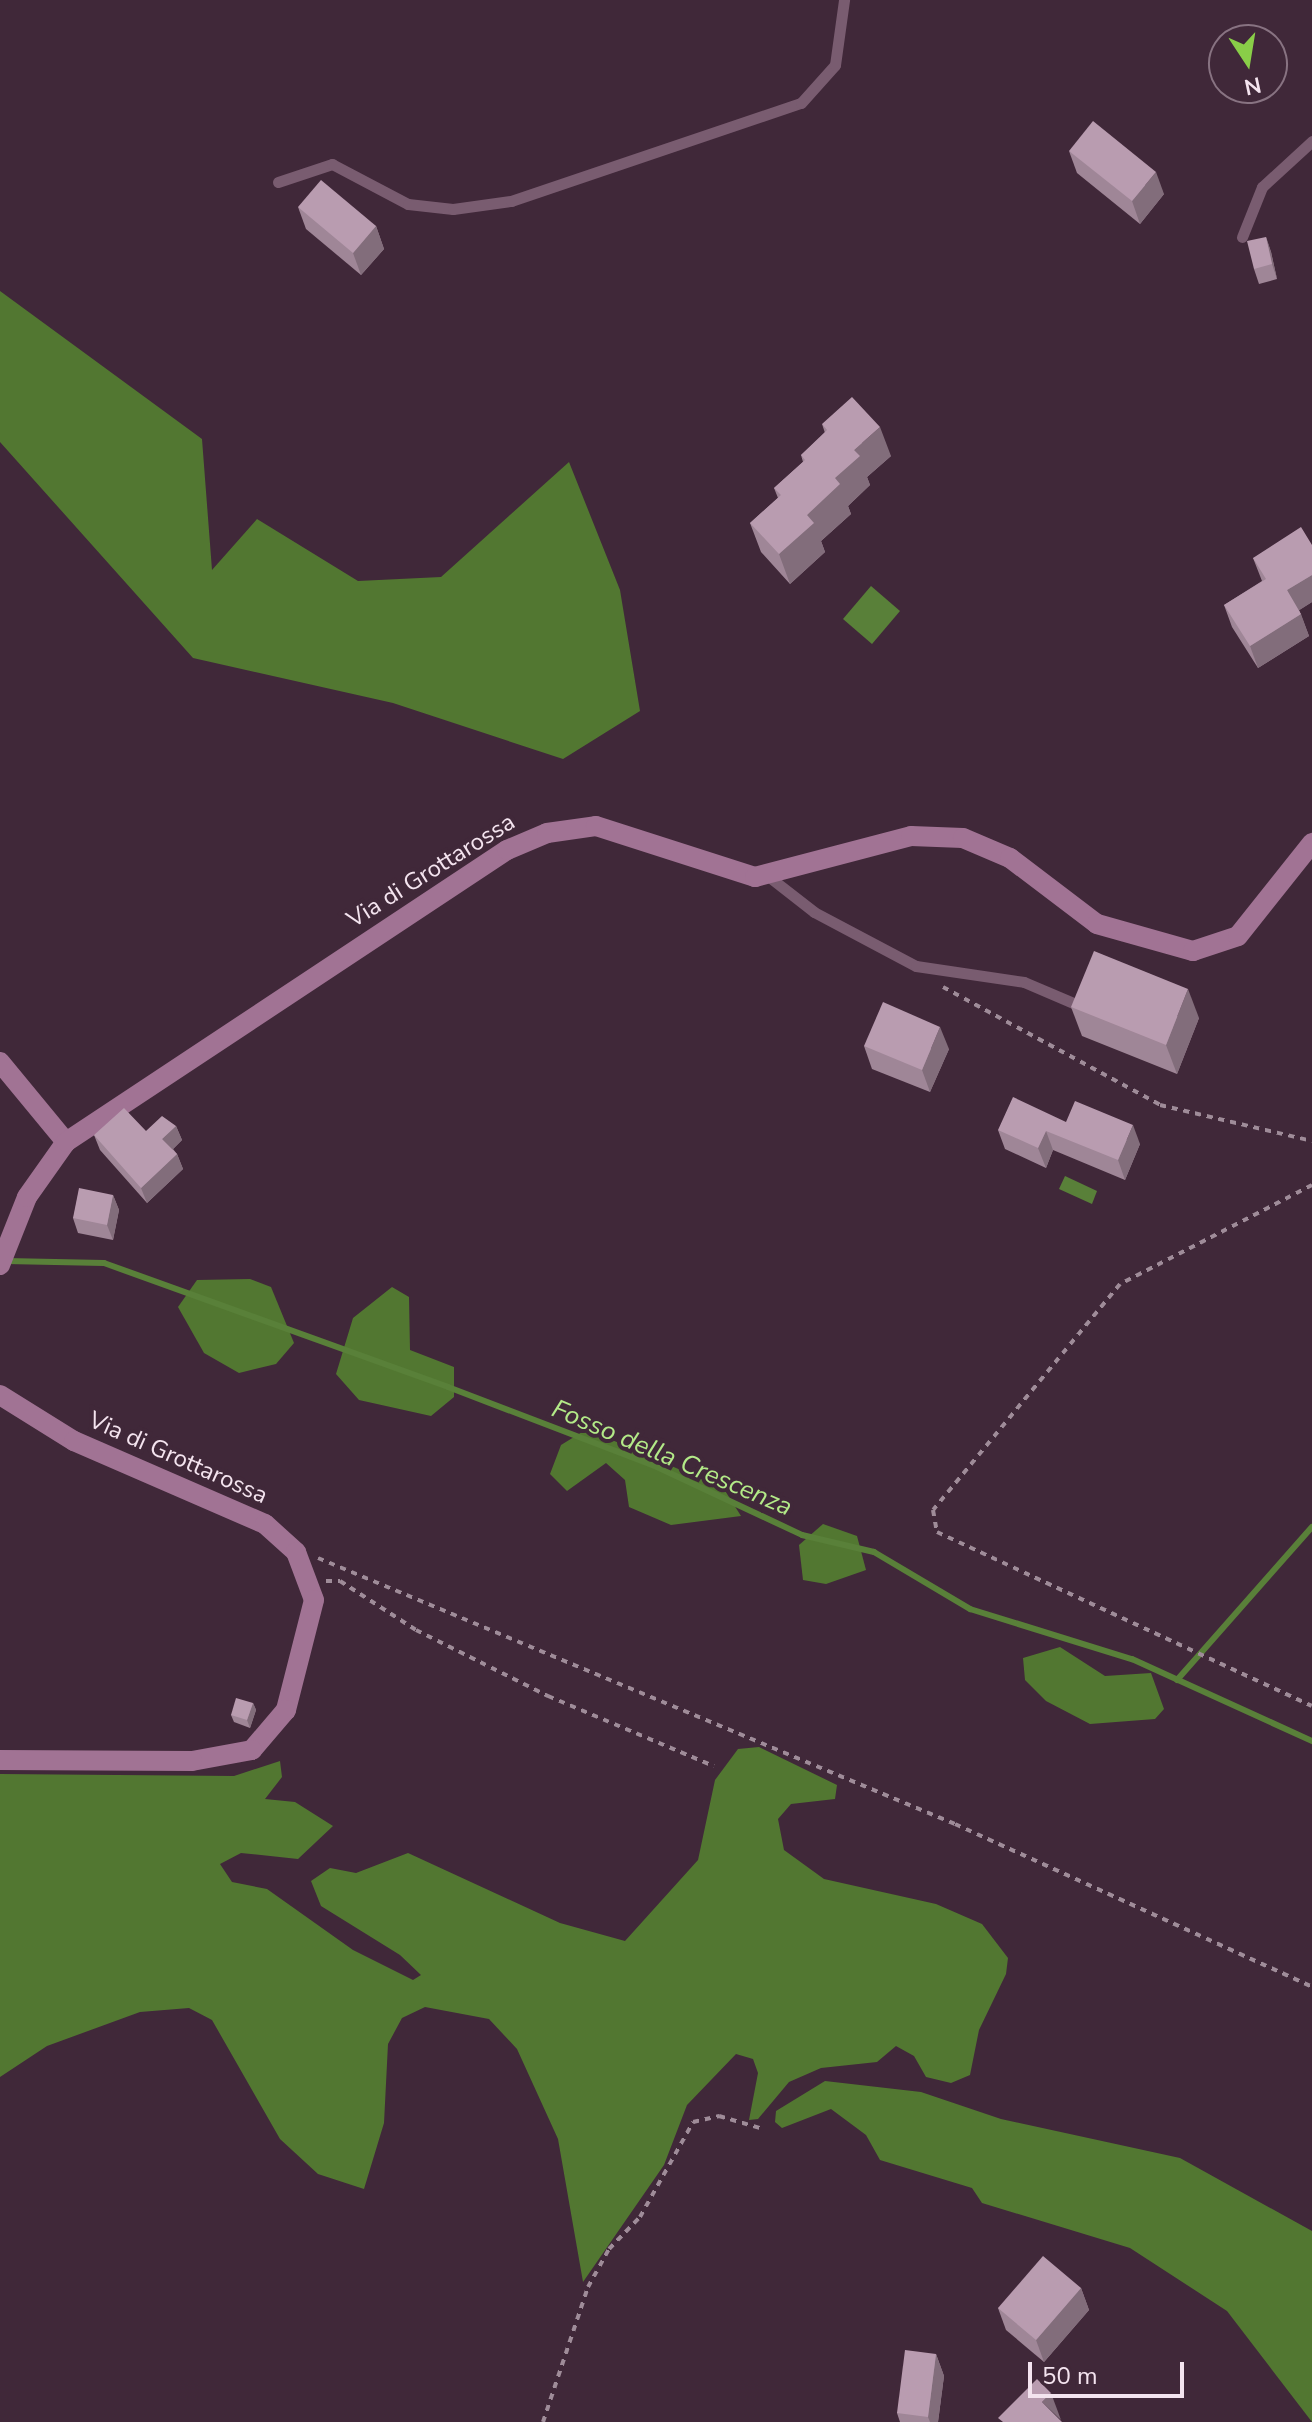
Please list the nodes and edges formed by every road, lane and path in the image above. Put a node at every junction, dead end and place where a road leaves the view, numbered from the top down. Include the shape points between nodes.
1 (844, 0) edge
2 (1312, 141) edge
3 (278, 182) dead end
4 (1242, 237) dead end
5 (1312, 843) edge
6 (768, 876) junction
7 (916, 966) junction
8 (1085, 1008) edge
9 (0, 1062) edge
10 (1312, 1141) edge
11 (66, 1142) junction
12 (1312, 1185) edge
13 (0, 1265) edge
14 (0, 1395) edge
15 (296, 1552) junction
16 (311, 1581) junction
17 (1312, 1706) edge
18 (0, 1760) edge
19 (714, 1766) dead end
20 (1312, 1987) edge
21 (760, 2128) dead end
22 (543, 2422) edge

1 - 3 lane via 835,65 801,103 511,201 453,209 408,204 332,164
2 - 4 lane via 1262,187
5 - 6 street via 1238,936 1200,951 1097,924 1010,858 963,838 903,837
6 - 7 lane via 814,912
6 - 11 street, Via di Grottarossa via 596,826 537,836
7 - 8 lane via 1024,982
7 - 10 path via 1117,1086 1160,1105
9 - 11 street
11 - 13 street, Via di Grottarossa via 45,1164
12 - 17 path via 1120,1284 933,1510 937,1532
14 - 15 street, Via di Grottarossa via 74,1441 256,1519
15 - 16 street, Via di Grottarossa
15 - 20 path via 346,1566 955,1824
16 - 18 street, Via di Grottarossa via 311,1626 286,1710 252,1750 192,1761
16 - 19 path via 340,1581 416,1630 522,1683
21 - 22 path via 719,2116 693,2122 640,2217 609,2249 588,2287

